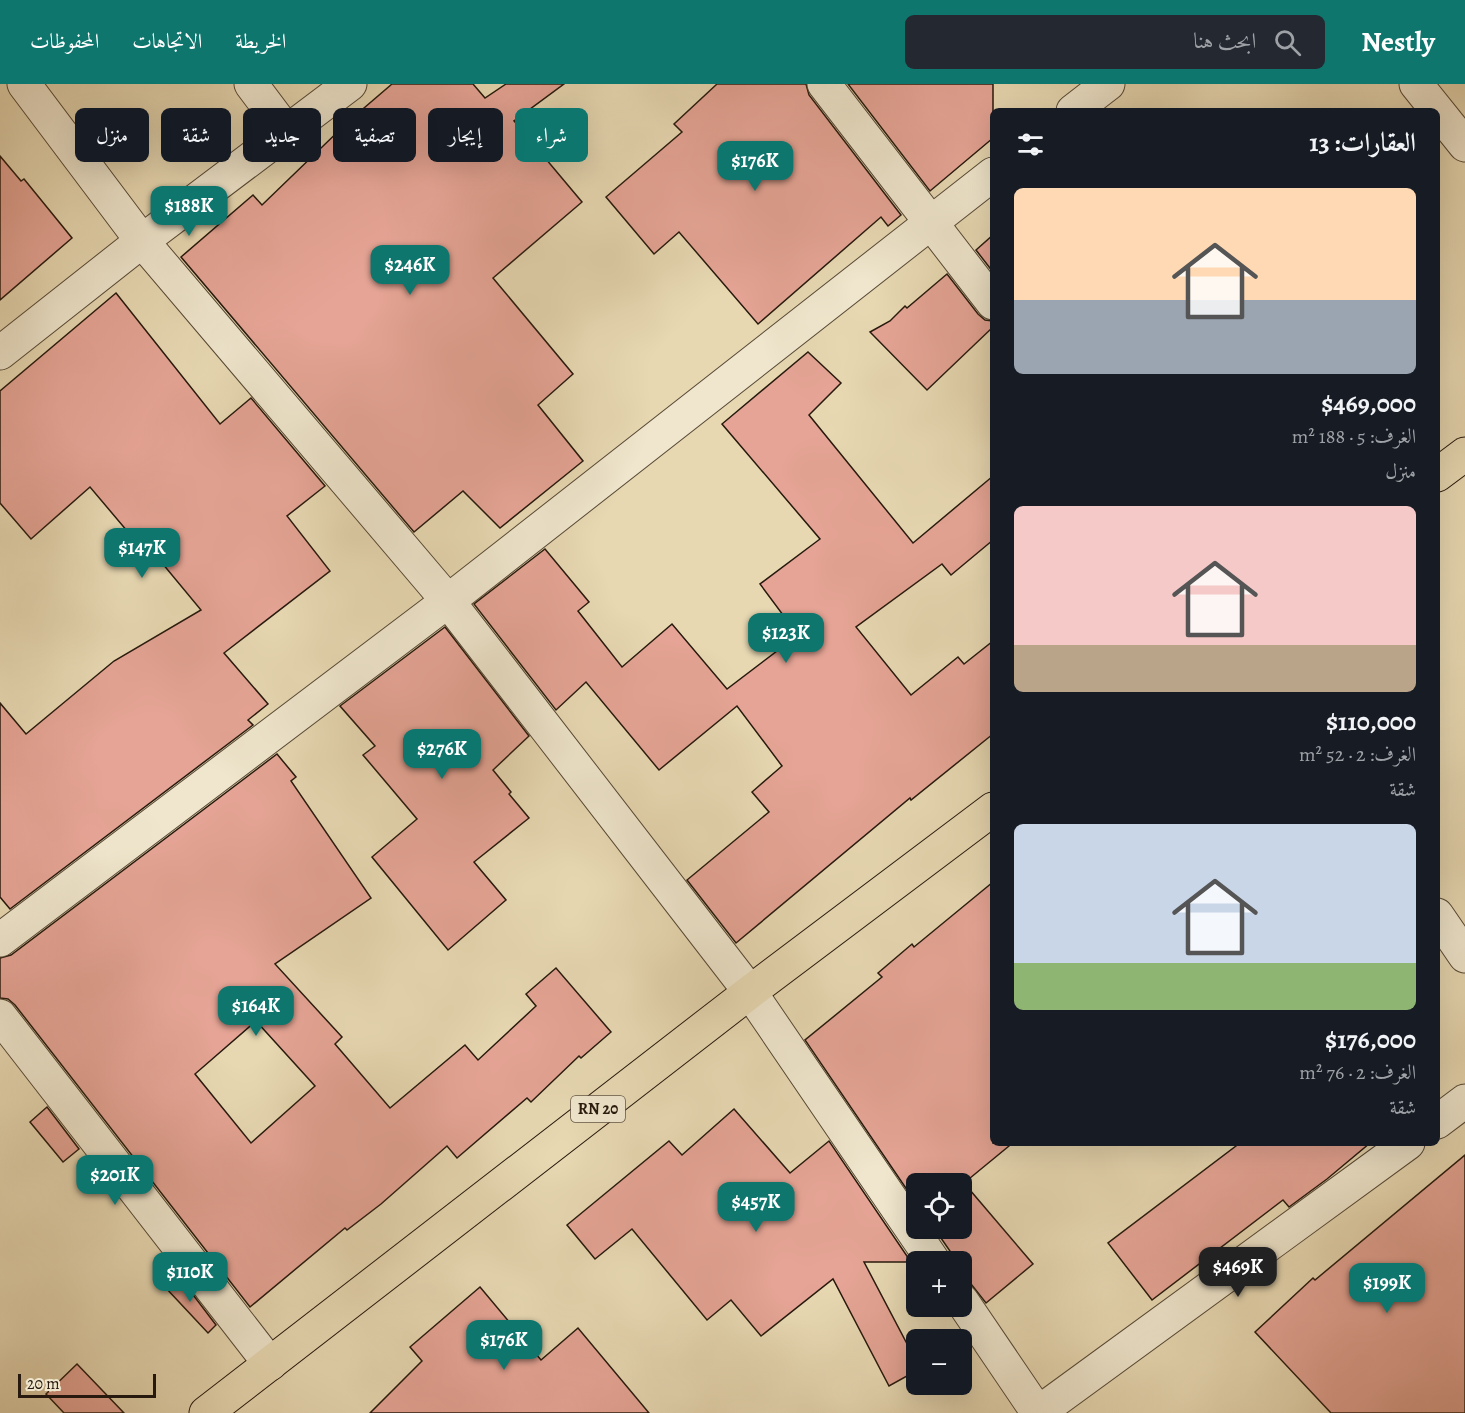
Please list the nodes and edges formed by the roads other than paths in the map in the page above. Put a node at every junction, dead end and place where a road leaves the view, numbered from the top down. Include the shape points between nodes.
1 (24, 84) edge
2 (251, 84) edge
3 (350, 84) edge
4 (824, 84) edge
5 (1108, 84) edge
6 (1416, 84) edge
7 (269, 108) edge
8 (318, 108) edge
9 (1077, 108) edge
10 (1435, 108) edge
11 (1440, 114) edge
12 (1465, 145) edge
13 (247, 162) edge
14 (990, 176) edge
15 (931, 223) junction
16 (142, 241) junction
17 (990, 299) edge
18 (0, 353) edge
19 (1465, 454) edge
20 (1440, 473) edge
21 (448, 600) junction
22 (990, 811) edge
23 (1440, 919) edge
24 (0, 940) edge
25 (1465, 956) edge
26 (750, 992) junction
27 (0, 1016) edge
28 (1465, 1101) edge
29 (1440, 1120) edge
30 (1404, 1146) edge
31 (927, 1251) edge
32 (972, 1316) edge
33 (270, 1364) junction
34 (206, 1413) edge
35 (1038, 1413) edge

1 - 16 street
2 - 7 street
3 - 8 street
4 - 15 street
5 - 9 street
6 - 10 street
11 - 12 street
13 - 16 street
14 - 15 street
15 - 17 street
15 - 21 street
16 - 18 street
16 - 21 street
19 - 20 highway
21 - 24 street
21 - 26 street
22 - 26 highway, RN 20
23 - 25 street
26 - 31 street
26 - 33 highway, RN 20
27 - 33 street
28 - 29 street
30 - 35 street
32 - 35 street
33 - 34 highway, RN 20

